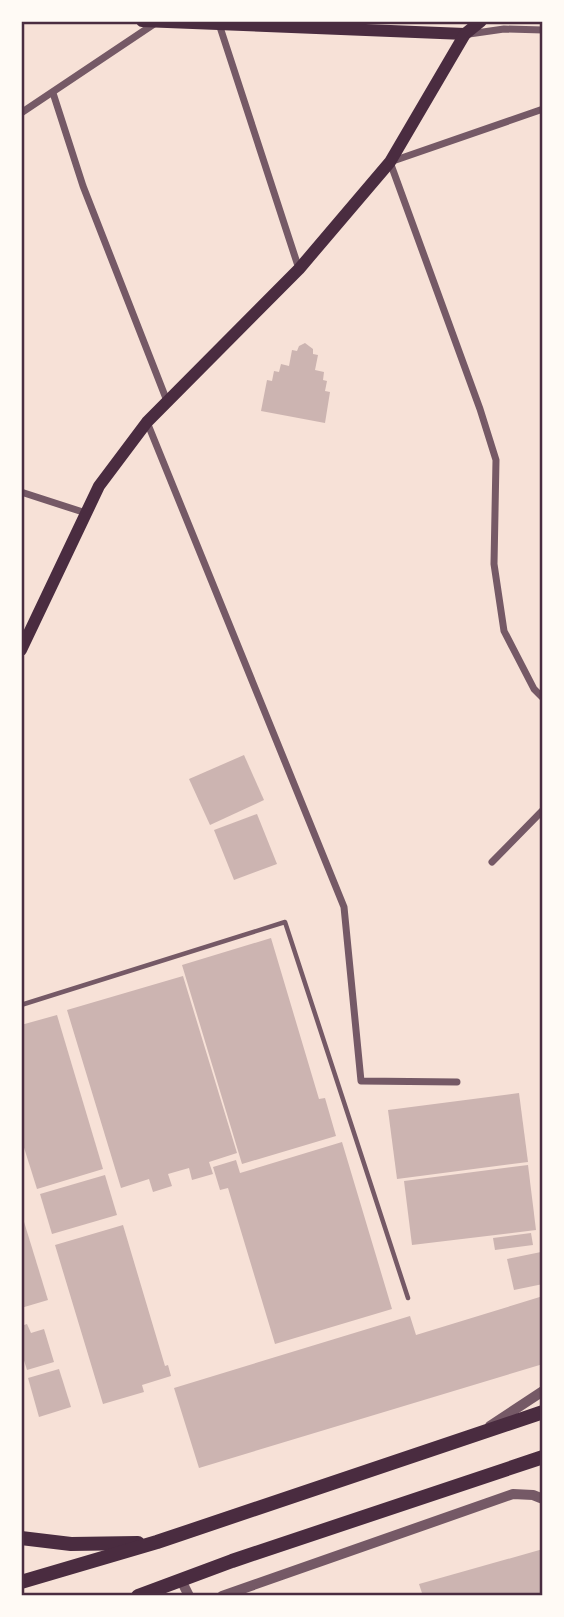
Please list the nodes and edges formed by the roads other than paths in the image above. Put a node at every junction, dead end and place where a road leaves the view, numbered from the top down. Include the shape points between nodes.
1 (142, 21) edge
2 (481, 21) edge
3 (158, 22) edge
4 (219, 23) edge
5 (465, 28) edge
6 (543, 30) edge
7 (53, 93) junction
8 (543, 110) edge
9 (21, 113) edge
10 (390, 162) junction
11 (299, 269) junction
12 (167, 401) junction
13 (146, 422) junction
14 (21, 492) edge
15 (86, 513) junction
16 (21, 650) edge
17 (543, 698) edge
18 (543, 810) edge
19 (492, 862) dead end
20 (21, 1005) edge
21 (457, 1083) dead end
22 (408, 1298) dead end
23 (543, 1391) edge
24 (543, 1412) edge
25 (475, 1435) junction
26 (543, 1457) edge
27 (543, 1499) edge
28 (21, 1538) edge
29 (157, 1542) junction
30 (181, 1580) junction
31 (21, 1582) edge
32 (138, 1596) edge
33 (189, 1596) edge
34 (222, 1596) edge

1 - 3 main road
2 - 5 main road
3 - 4 main road
3 - 7 street
4 - 5 main road
4 - 11 street
5 - 6 street
5 - 10 main road
7 - 9 street
7 - 12 street via 83,186
8 - 10 street
10 - 11 main road
10 - 17 street via 496,460 494,564 504,631
11 - 12 main road
12 - 13 main road
13 - 15 main road via 99,486
13 - 21 street via 344,907 361,1081
14 - 15 street
15 - 16 main road
18 - 19 street
20 - 22 lane via 285,922
23 - 25 street
24 - 25 highway
25 - 29 highway
26 - 30 highway
27 - 34 street via 513,1494
28 - 29 highway via 71,1544
29 - 31 highway
30 - 32 highway
30 - 33 street

